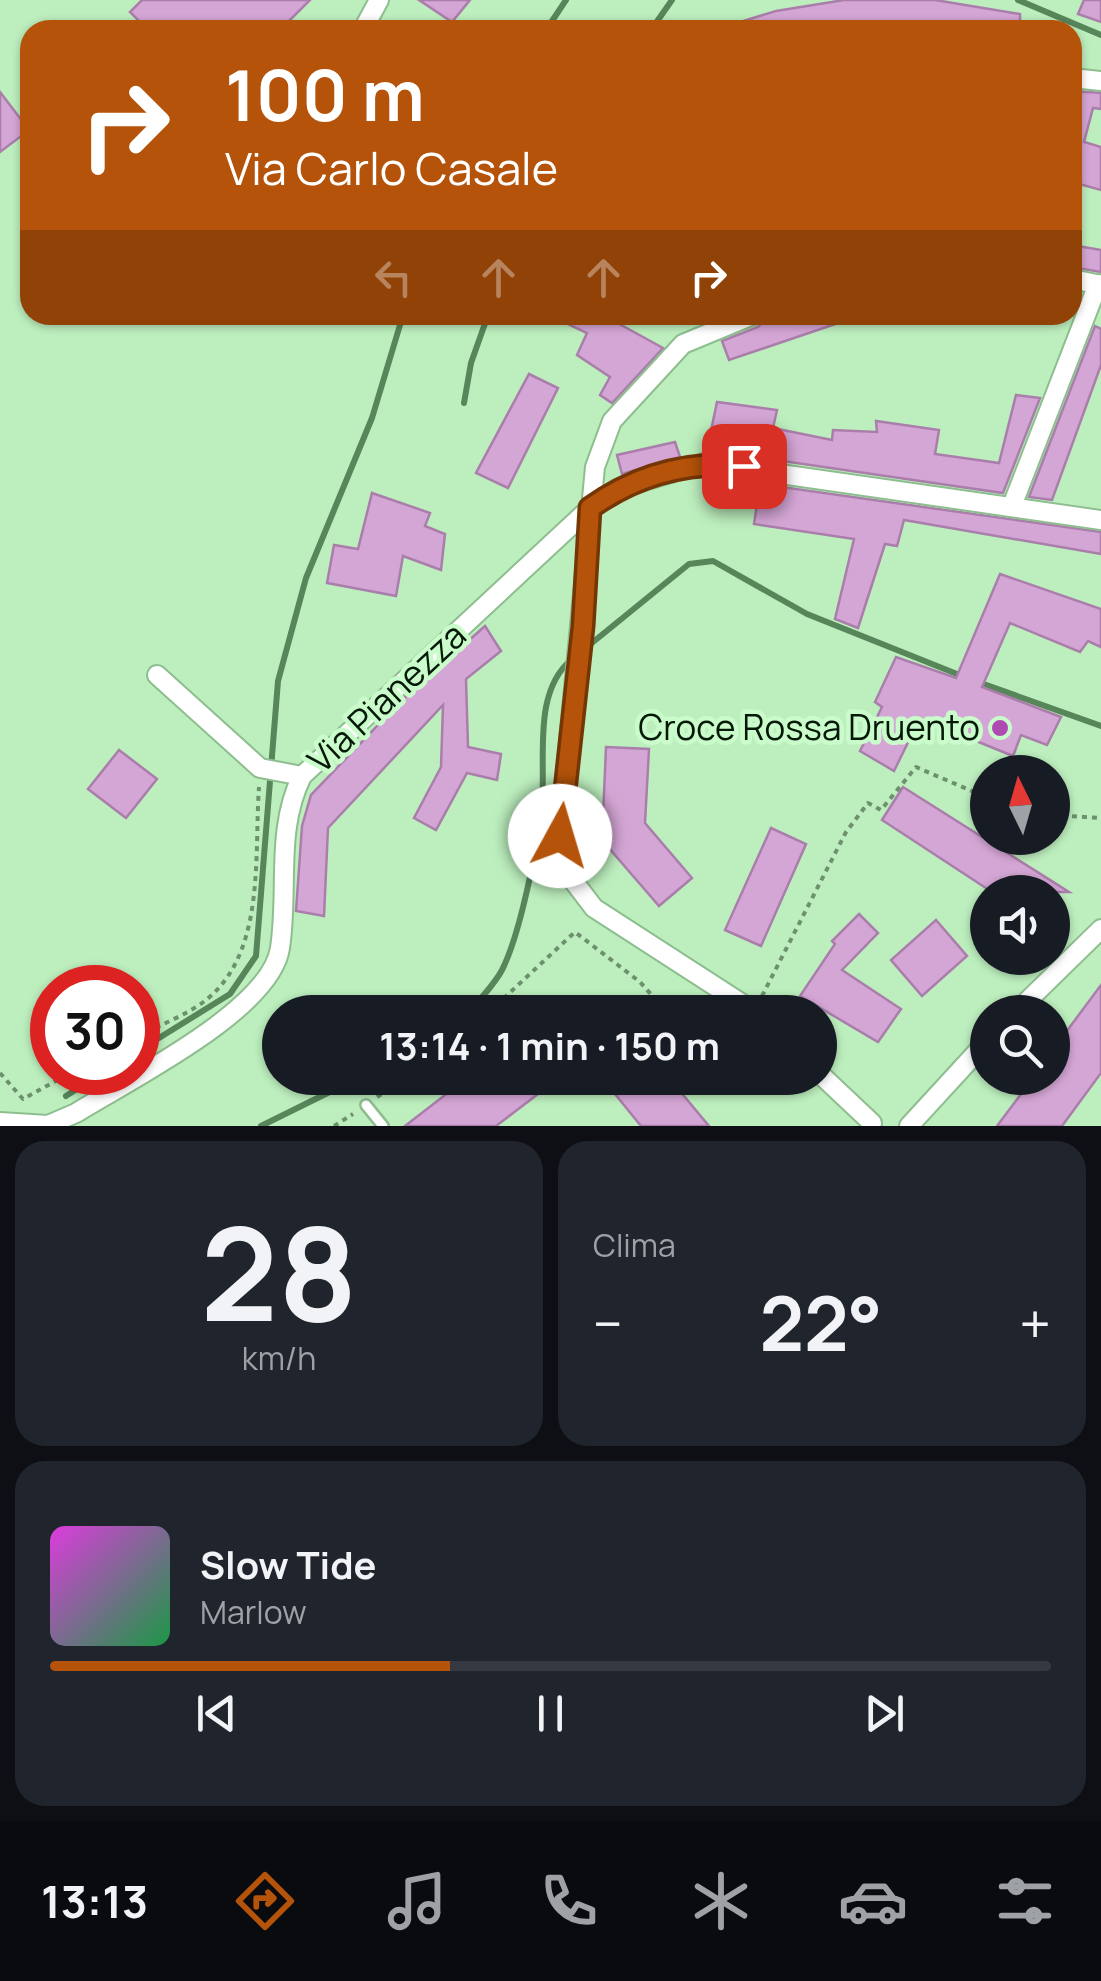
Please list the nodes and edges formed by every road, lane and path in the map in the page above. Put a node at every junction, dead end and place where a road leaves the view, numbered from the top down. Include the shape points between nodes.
1 (1100, 284) edge
2 (729, 325) edge
3 (1012, 506) junction
4 (590, 508) junction
5 (1101, 520) edge
6 (157, 676) dead end
7 (260, 768) junction
8 (293, 772) junction
9 (970, 790) edge
10 (1070, 816) edge
11 (1101, 818) edge
12 (1101, 929) edge
13 (507, 995) edge
14 (652, 995) edge
15 (728, 995) edge
16 (763, 995) edge
17 (1033, 995) edge
18 (160, 1025) edge
19 (970, 1059) edge
20 (0, 1074) edge
21 (837, 1090) edge
22 (30, 1095) edge
23 (366, 1105) dead end
24 (0, 1122) edge
25 (873, 1125) edge
26 (382, 1126) edge
27 (908, 1126) edge

1 - 3 street
2 - 4 street via 683,344 612,421 595,467
3 - 4 street, Via Pianezza via 704,463 617,489
3 - 5 street, Via Pianezza
4 - 8 street, Via Pianezza
4 - 15 street via 560,836 568,874 594,908
6 - 7 street
7 - 8 street
7 - 18 path via 250,921 240,961 206,1000
8 - 24 street, Via Pianezza via 280,952 244,1008 76,1112 48,1124
9 - 16 path via 916,767 881,810 868,803 846,832
10 - 11 path
12 - 17 street
13 - 14 path via 575,932
19 - 27 street
20 - 22 path via 23,1099
21 - 25 street
23 - 26 lane

